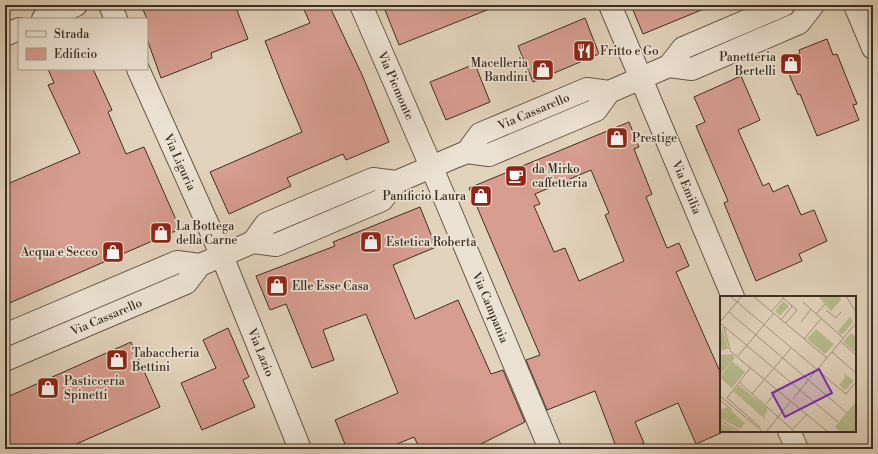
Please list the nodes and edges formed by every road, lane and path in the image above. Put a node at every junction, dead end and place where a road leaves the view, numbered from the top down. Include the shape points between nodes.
1 (76, 5) edge
2 (110, 5) edge
3 (362, 5) edge
4 (610, 5) edge
5 (784, 5) edge
6 (813, 5) edge
7 (855, 5) edge
8 (45, 18) edge
9 (116, 18) edge
10 (18, 29) edge
11 (5, 35) edge
12 (873, 48) edge
13 (669, 66) junction
14 (138, 70) edge
15 (641, 78) junction
16 (431, 167) junction
17 (222, 256) junction
18 (200, 265) junction
19 (733, 296) edge
20 (5, 335) edge
21 (5, 360) edge
22 (789, 432) edge
23 (300, 449) edge
24 (550, 449) edge
25 (797, 449) edge

1 - 8 street
2 - 9 street
3 - 16 street, Via Piemonte
4 - 15 street, Via Emilia
5 - 13 street, Via Cassarello via 683,48
6 - 13 street via 799,23 692,69
7 - 12 street
10 - 11 street
13 - 15 street, Via Cassarello
14 - 17 street, Via Liguria
15 - 16 street, Via Cassarello via 609,92 587,88 480,134 467,152
15 - 19 street, Via Emilia
16 - 17 street, Via Cassarello via 396,182 382,200 276,246 253,242
16 - 24 street, Via Campania
17 - 18 street, Via Cassarello
17 - 23 street, Via Lazio
18 - 20 street, Via Cassarello via 177,262
18 - 21 street, Via Cassarello via 186,283
22 - 25 street

